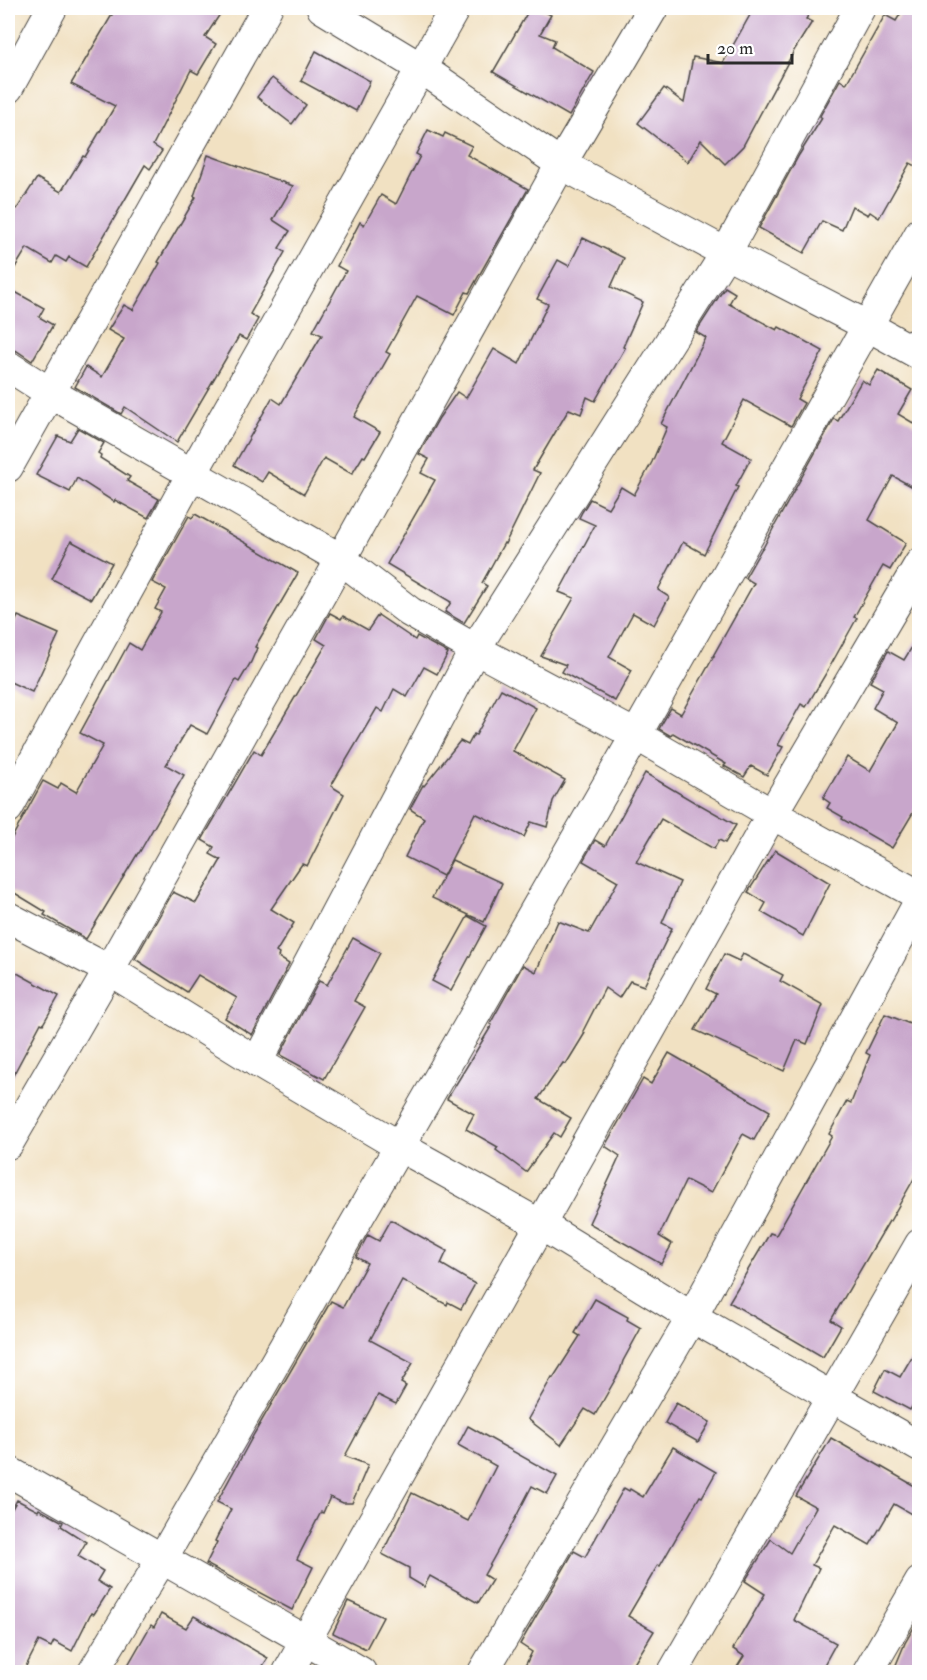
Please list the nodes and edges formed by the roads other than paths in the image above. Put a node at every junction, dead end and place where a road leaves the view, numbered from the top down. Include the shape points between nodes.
1 (52, 8) edge
2 (267, 8) edge
3 (322, 8) edge
4 (454, 8) edge
5 (653, 8) edge
6 (860, 8) edge
7 (421, 68) junction
8 (8, 88) edge
9 (561, 164) junction
10 (920, 234) edge
11 (726, 253) junction
12 (868, 326) junction
13 (920, 355) edge
14 (8, 366) edge
15 (49, 392) junction
16 (8, 467) edge
17 (192, 474) junction
18 (341, 560) junction
19 (920, 563) edge
20 (475, 649) junction
21 (636, 735) junction
22 (8, 808) edge
23 (772, 814) junction
24 (920, 898) edge
25 (8, 917) edge
26 (109, 970) junction
27 (257, 1062) junction
28 (8, 1144) edge
29 (399, 1146) junction
30 (541, 1225) junction
31 (920, 1244) edge
32 (692, 1317) junction
33 (832, 1396) junction
34 (920, 1447) edge
35 (11, 1482) edge
36 (162, 1559) junction
37 (920, 1582) edge
38 (306, 1641) junction
39 (93, 1672) edge
40 (288, 1672) edge
41 (361, 1672) edge
42 (483, 1672) edge
43 (673, 1672) edge
44 (868, 1672) edge

1 - 8 street
2 - 15 street
3 - 7 street
4 - 7 street
5 - 9 street
6 - 11 street
7 - 9 street
7 - 17 street
9 - 11 street
9 - 18 street
10 - 12 street
11 - 12 street
11 - 20 street
12 - 13 street
12 - 21 street
14 - 15 street
15 - 16 street
15 - 17 street
17 - 18 street
17 - 22 street
18 - 20 street via 410,612
18 - 26 street
19 - 23 street
20 - 21 street
20 - 27 street
21 - 23 street
21 - 29 street
23 - 24 street
23 - 30 street
24 - 32 street
25 - 26 street
26 - 27 street
26 - 28 street
27 - 29 street
29 - 30 street
29 - 36 street
30 - 32 street
30 - 38 street
31 - 33 street
32 - 33 street
32 - 42 street
33 - 34 street
33 - 43 street
35 - 36 street
36 - 38 street
36 - 39 street
37 - 44 street
38 - 40 street
38 - 41 street

